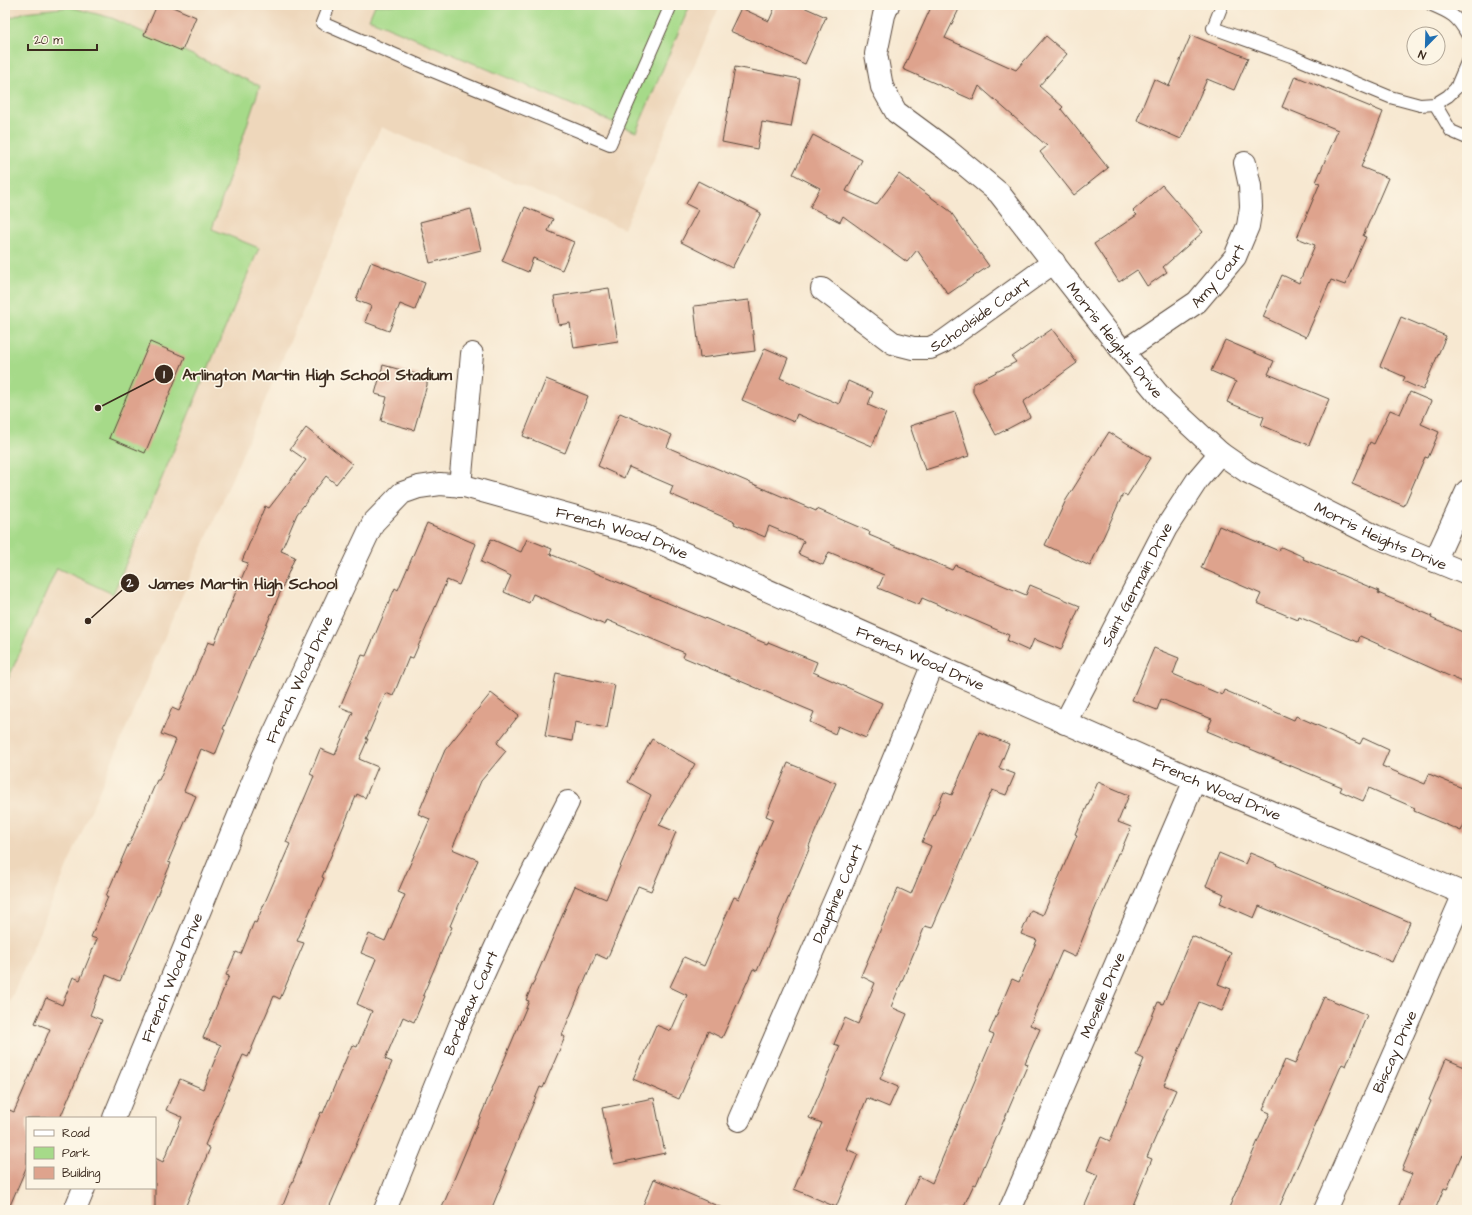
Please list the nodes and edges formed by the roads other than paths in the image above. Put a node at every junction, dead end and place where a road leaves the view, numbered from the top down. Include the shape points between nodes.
1 (329, 5) edge
2 (671, 5) edge
3 (888, 5) edge
4 (1222, 5) edge
5 (1432, 5) edge
6 (1467, 34) edge
7 (1467, 62) edge
8 (1435, 104) junction
9 (1467, 138) edge
10 (1245, 163) dead end
11 (1054, 262) junction
12 (822, 289) dead end
13 (1123, 352) junction
14 (472, 354) dead end
15 (1220, 453) junction
16 (460, 486) junction
17 (1467, 491) edge
18 (1435, 561) junction
19 (1467, 574) edge
20 (933, 664) junction
21 (1065, 723) junction
22 (1195, 780) junction
23 (568, 802) dead end
24 (1466, 895) edge
25 (114, 1117) edge
26 (738, 1120) dead end
27 (84, 1189) edge
28 (75, 1210) edge
29 (385, 1210) edge
30 (1010, 1210) edge
31 (1325, 1210) edge

1 - 2 lane via 322,22 423,67 610,144
3 - 11 street, Morris Heights Drive via 876,54 882,87 896,112 999,193
4 - 8 lane via 1213,28 1291,56 1390,97 1420,105
5 - 6 lane via 1446,11 1460,22
7 - 8 lane via 1456,88
8 - 9 lane via 1451,131
10 - 13 street, Amy Court via 1251,207 1248,226 1235,257 1197,302
11 - 12 street, Schoolside Court via 943,342 930,348 913,348 893,343
11 - 13 street, Morris Heights Drive
13 - 15 street, Morris Heights Drive via 1163,400
14 - 16 street
15 - 18 street, Morris Heights Drive via 1246,471 1375,536
15 - 21 street, Saint Germain Drive via 1198,479 1166,528
16 - 20 street, French Wood Drive via 645,536
16 - 25 street, French Wood Drive via 440,484 402,492 373,523 263,757
17 - 18 street
18 - 19 street, Morris Heights Drive
20 - 21 street, French Wood Drive
20 - 26 street, Dauphine Court via 841,886
21 - 22 street, French Wood Drive
22 - 24 street, French Wood Drive
22 - 30 street, Moselle Drive
23 - 29 street, Bordeaux Court via 499,938 460,1025
24 - 31 street, Biscay Drive
27 - 28 street

